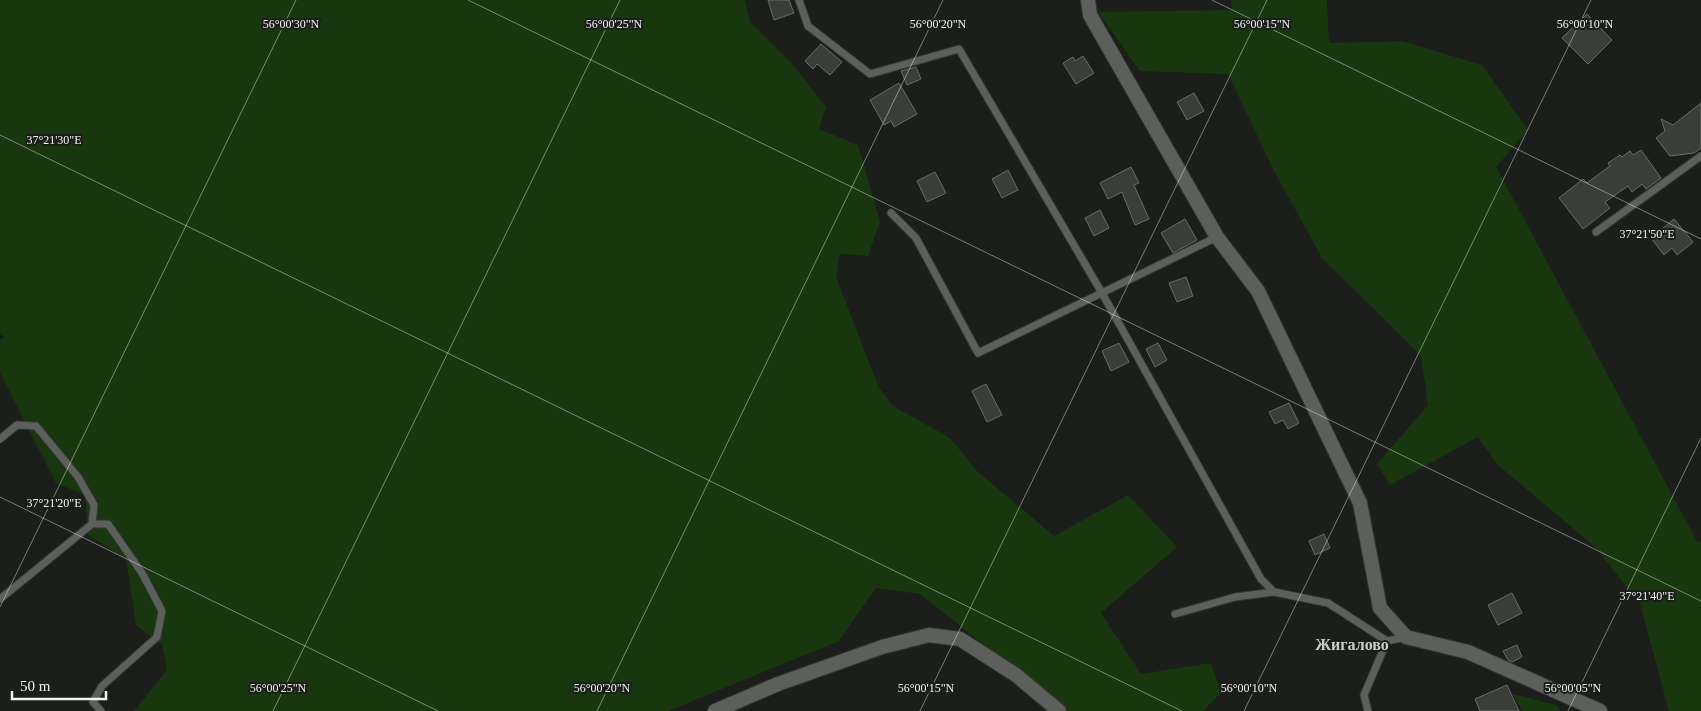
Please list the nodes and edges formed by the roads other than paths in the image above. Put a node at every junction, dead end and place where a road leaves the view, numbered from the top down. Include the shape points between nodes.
1 (800, 0) edge
2 (1088, 0) edge
3 (1701, 156) edge
4 (891, 212) dead end
5 (1596, 232) dead end
6 (1218, 237) junction
7 (1102, 292) junction
8 (0, 439) edge
9 (92, 524) junction
10 (1274, 592) junction
11 (0, 599) edge
12 (1175, 614) dead end
13 (1406, 637) junction
14 (1387, 641) junction
15 (101, 711) edge
16 (715, 711) edge
17 (1059, 711) edge
18 (1368, 711) edge
19 (1600, 711) edge

1 - 7 lane via 808,26 870,74 959,49
2 - 6 street via 1090,15
3 - 5 lane
4 - 7 lane via 916,238 978,352
6 - 7 lane
6 - 13 street via 1258,291 1360,503 1380,608
7 - 10 lane via 1261,579
8 - 9 lane via 17,425 36,426 78,477 94,505
9 - 11 lane
9 - 15 lane via 108,524 142,573 162,611 157,637 102,686 94,702
10 - 12 lane via 1235,597
10 - 14 lane via 1328,603
13 - 14 lane
13 - 19 street via 1468,652
14 - 18 lane via 1364,695
16 - 17 street via 778,684 882,647 929,635 960,639 1016,675

